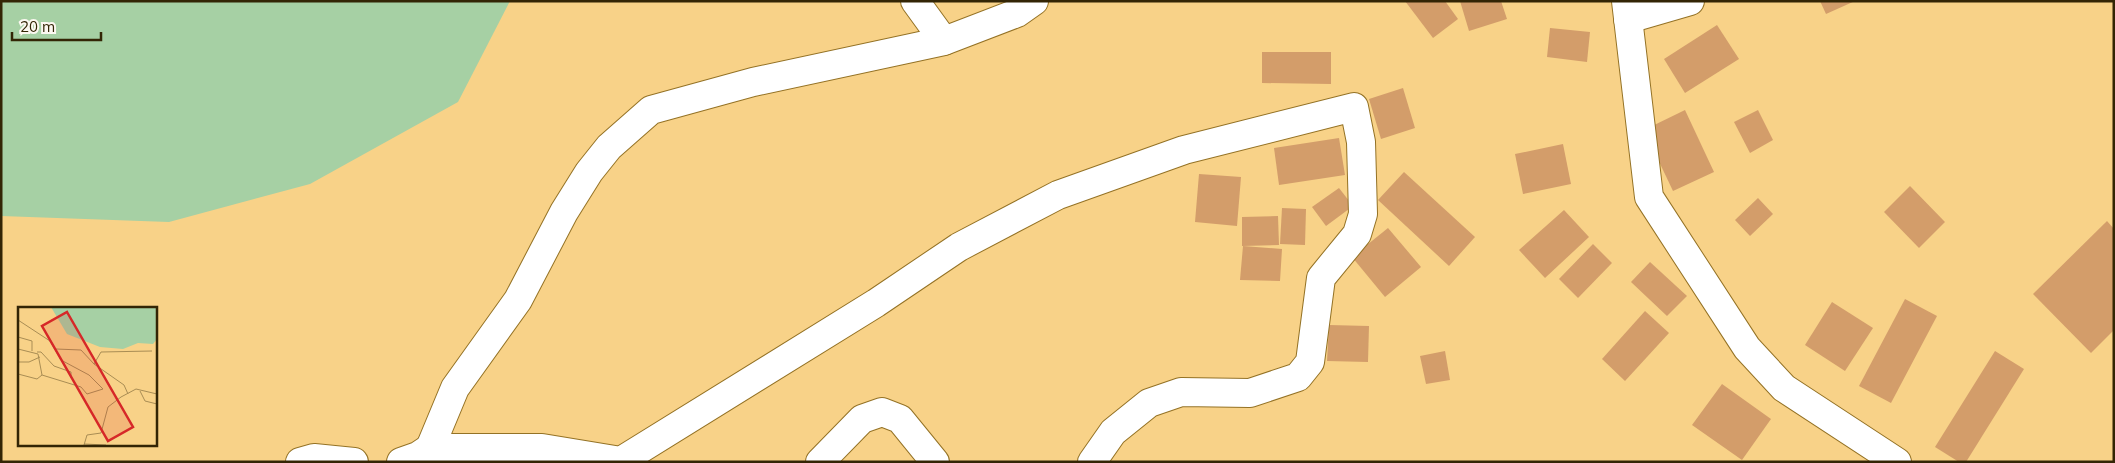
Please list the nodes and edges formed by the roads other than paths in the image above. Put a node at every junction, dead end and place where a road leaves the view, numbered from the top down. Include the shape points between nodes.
1 (915, 1) edge
2 (1034, 1) edge
3 (1690, 1) edge
4 (1627, 10) edge
5 (944, 40) junction
6 (430, 448) junction
7 (300, 462) edge
8 (354, 462) edge
9 (401, 462) edge
10 (820, 462) edge
11 (935, 462) edge
12 (1092, 462) edge
13 (1897, 462) edge

1 - 5 street
2 - 5 street via 1017,13
3 - 4 street
4 - 13 street via 1649,197 1747,348 1784,388
5 - 6 street via 753,82 650,110 609,147 589,172 518,300 455,388
6 - 9 street
6 - 12 street via 542,448 622,461 876,303 959,247 1058,195 1184,150 1354,107 1362,142 1363,214 1357,234 1321,278 1310,362 1298,377 1250,394 1181,392 1149,403 1113,432
7 - 8 street via 314,458
10 - 11 street via 862,420 882,412 900,419

